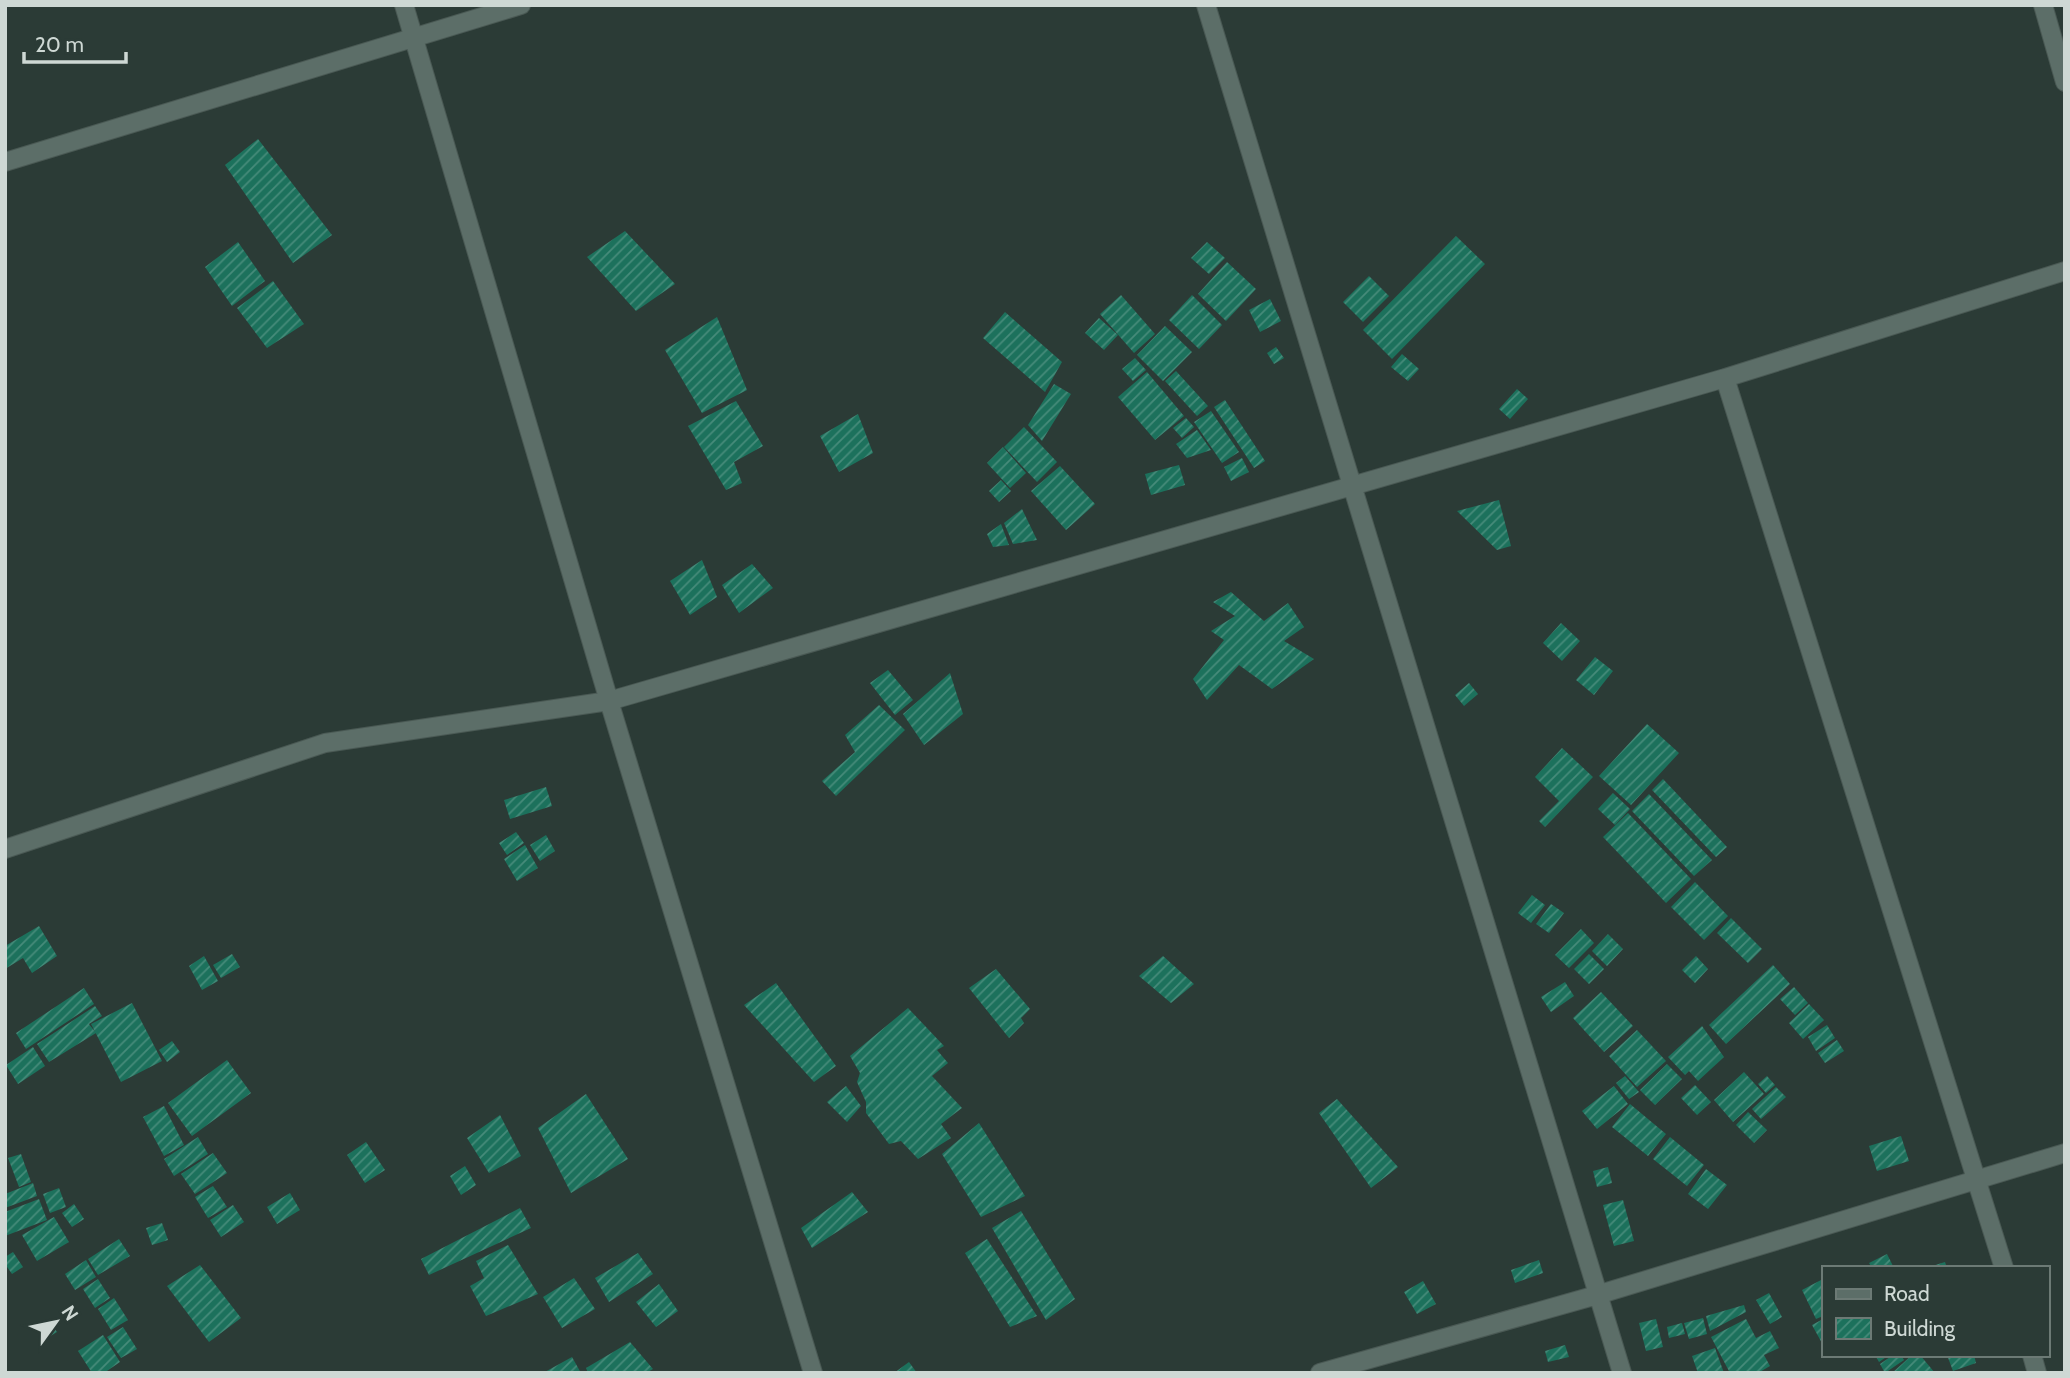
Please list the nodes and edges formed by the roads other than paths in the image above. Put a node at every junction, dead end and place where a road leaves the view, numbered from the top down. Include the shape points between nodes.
1 (404, 5) edge
2 (521, 5) edge
3 (1206, 5) edge
4 (2043, 5) edge
5 (413, 37) junction
6 (2065, 82) edge
7 (5, 162) edge
8 (2065, 271) edge
9 (1725, 378) junction
10 (1351, 487) junction
11 (610, 701) junction
12 (5, 849) edge
13 (2065, 1153) edge
14 (1976, 1180) junction
15 (2003, 1266) edge
16 (1597, 1295) junction
17 (813, 1373) edge
18 (1320, 1373) edge
19 (1622, 1373) edge

1 - 5 street
2 - 5 street
3 - 10 street
4 - 6 street
5 - 7 street
5 - 11 street
8 - 9 street
9 - 10 street
9 - 14 street
10 - 11 street
10 - 16 street
11 - 12 street via 325,743
11 - 17 street
13 - 14 street
14 - 15 street
14 - 16 street
16 - 18 street
16 - 19 street

